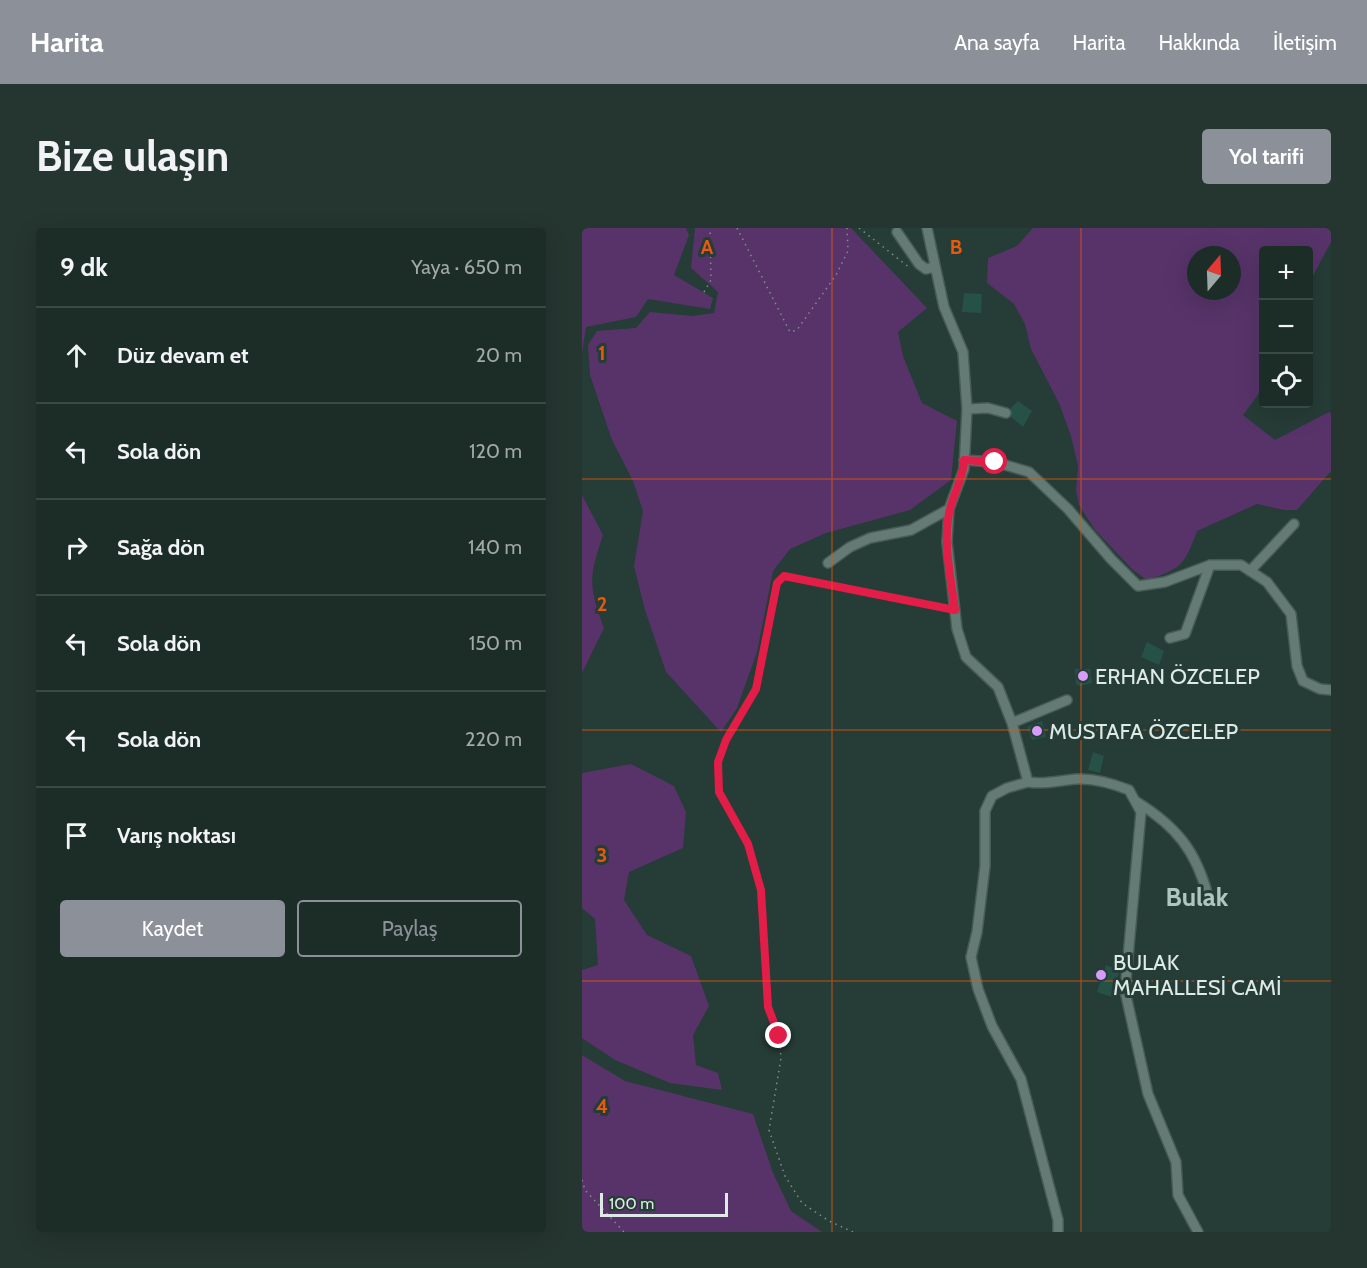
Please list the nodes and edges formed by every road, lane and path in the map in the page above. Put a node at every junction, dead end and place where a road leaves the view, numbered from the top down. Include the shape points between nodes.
1 (710, 228) edge
2 (736, 228) edge
3 (847, 228) edge
4 (858, 228) edge
5 (927, 228) edge
6 (897, 232) dead end
7 (935, 267) junction
8 (917, 274) dead end
9 (704, 292) dead end
10 (967, 409) junction
11 (1006, 413) dead end
12 (964, 460) junction
13 (949, 509) junction
14 (1294, 524) dead end
15 (828, 563) dead end
16 (1210, 565) junction
17 (1250, 572) junction
18 (955, 610) junction
19 (1170, 638) dead end
20 (1331, 690) edge
21 (1067, 700) dead end
22 (1012, 723) junction
23 (1028, 782) junction
24 (1135, 801) junction
25 (1208, 896) dead end
26 (582, 1180) edge
27 (624, 1232) edge
28 (853, 1232) edge
29 (1059, 1232) edge
30 (1198, 1232) edge

1 - 9 path via 711,280
2 - 3 path via 790,332 797,330 836,275 848,251
4 - 8 path
5 - 7 street
6 - 7 street via 920,264 926,269
7 - 10 street via 944,306 963,352
10 - 11 street via 988,408
10 - 12 street
12 - 13 street
12 - 16 street via 995,462 1029,472 1068,508 1138,586 1165,582
13 - 15 street via 911,530 870,538
13 - 18 street via 947,542
14 - 17 street
16 - 17 street via 1241,565
16 - 19 street via 1185,634
17 - 20 street via 1267,582 1290,614 1297,666 1303,681
18 - 22 street via 966,657 998,687
18 - 28 path via 784,576 777,583 756,689 726,740 718,762 719,792 748,844 761,890 768,1007 779,1036 781,1058 769,1130 785,1176 802,1203
21 - 22 street
22 - 23 street
23 - 24 street via 1043,784 1078,778 1114,784 1130,790
23 - 29 street via 992,796 985,811 985,866 971,957 992,1026 1021,1078
24 - 25 street via 1155,813 1183,839 1201,868
24 - 30 street via 1141,812 1125,991 1148,1094 1176,1162 1178,1195
26 - 27 path via 585,1191

